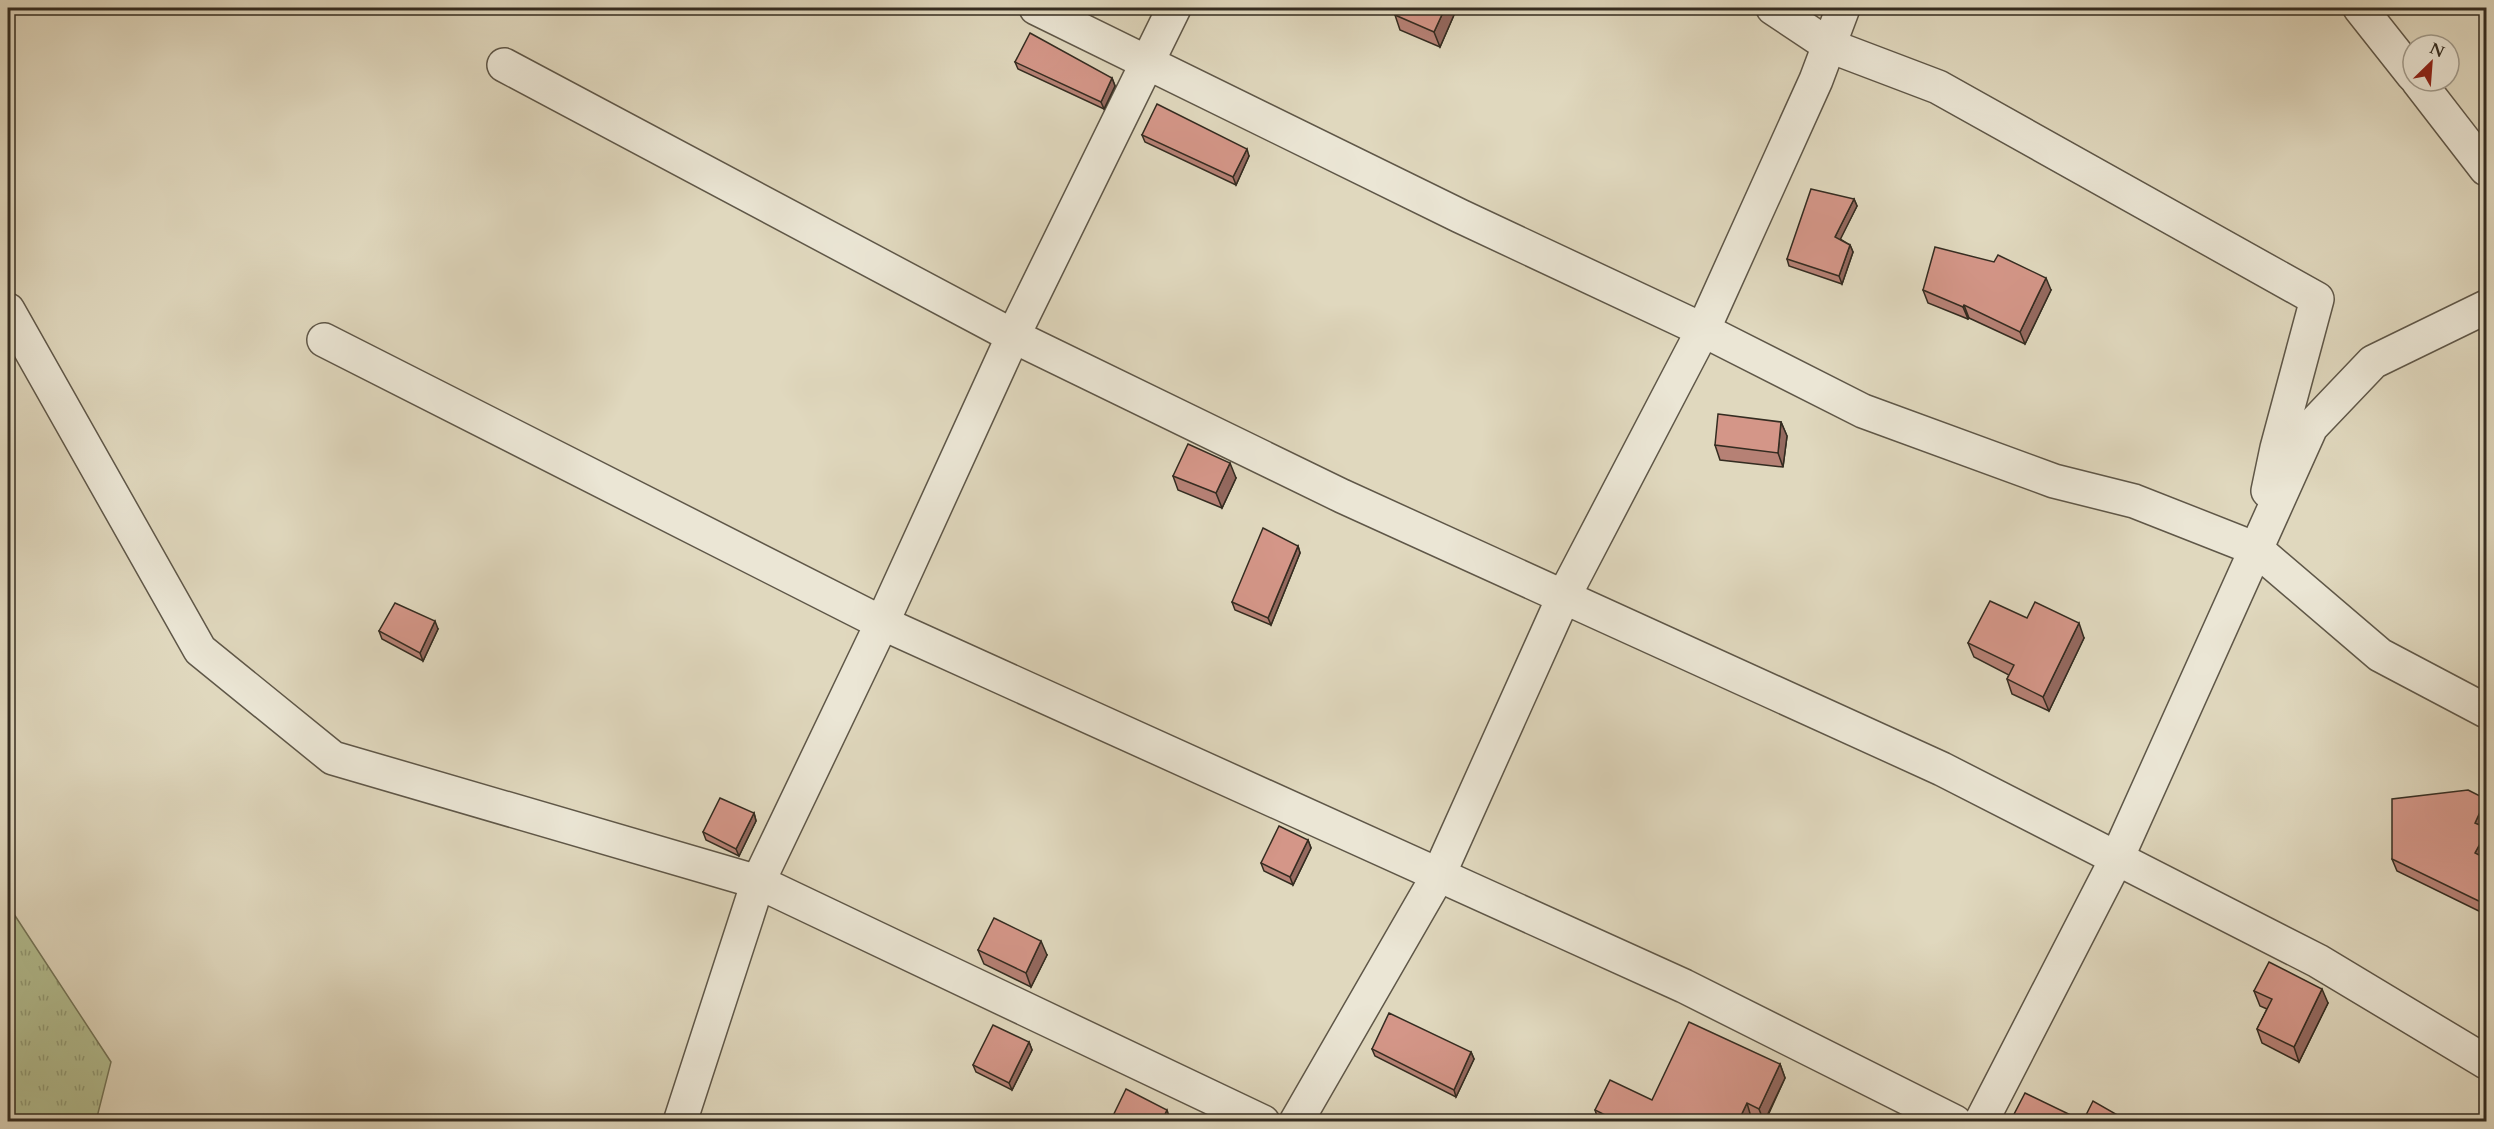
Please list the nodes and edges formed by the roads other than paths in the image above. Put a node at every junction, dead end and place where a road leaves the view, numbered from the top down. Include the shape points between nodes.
1 (1036, 8) edge
2 (1174, 8) edge
3 (1773, 8) edge
4 (1843, 8) edge
5 (2360, 8) edge
6 (1830, 46) junction
7 (2401, 60) edge
8 (1149, 62) junction
9 (504, 64) dead end
10 (2427, 93) edge
11 (2487, 169) edge
12 (2487, 306) edge
13 (8, 310) edge
14 (1703, 330) junction
15 (1013, 336) junction
16 (324, 340) dead end
17 (2256, 549) junction
18 (1564, 596) junction
19 (882, 623) junction
20 (2487, 711) edge
21 (2117, 858) junction
22 (1439, 874) junction
23 (758, 882) junction
24 (2487, 1062) edge
25 (680, 1122) edge
26 (1263, 1122) edge
27 (1296, 1122) edge
28 (1955, 1122) edge
29 (1981, 1122) edge

1 - 8 street
2 - 8 street
3 - 6 street
4 - 6 street
5 - 7 street
6 - 14 street
6 - 17 street via 1938,87 2316,299 2277,448
8 - 14 street via 1460,216
8 - 15 street
9 - 15 street
10 - 11 street
12 - 17 street via 2373,362 2311,427
13 - 23 street via 200,650 333,758
14 - 17 street via 1863,411 2055,481 2134,501
14 - 18 street
15 - 18 street via 1342,496
15 - 19 street
16 - 19 street
17 - 20 street via 2380,655
17 - 21 street
18 - 21 street via 1942,769
18 - 22 street
19 - 22 street
19 - 23 street
21 - 24 street via 2318,961
21 - 29 street
22 - 27 street
22 - 28 street via 1684,986
23 - 25 street
23 - 26 street

